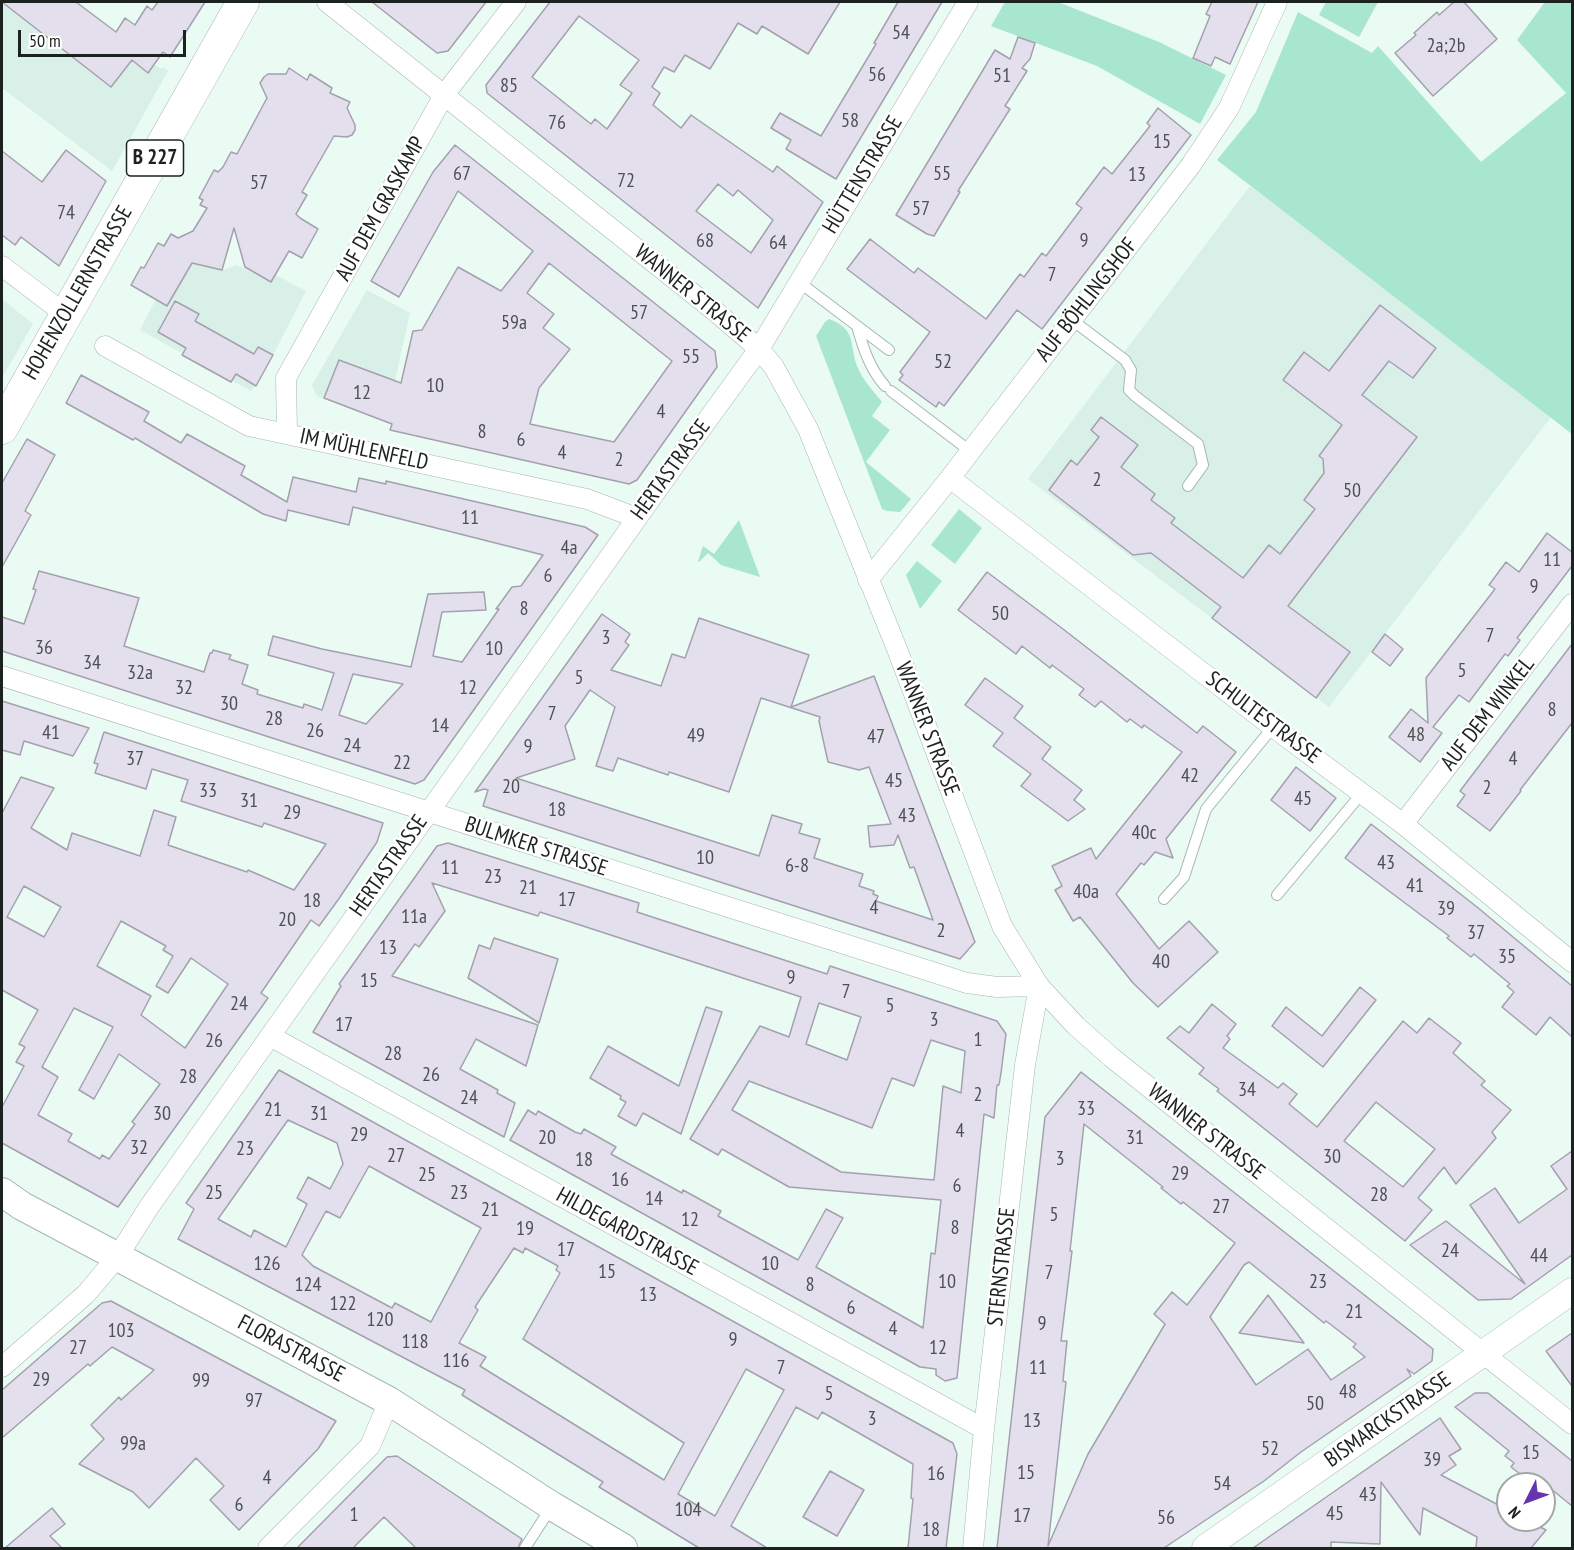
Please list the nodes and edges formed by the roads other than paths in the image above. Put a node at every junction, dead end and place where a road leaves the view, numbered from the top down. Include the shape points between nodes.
1 (243, 2) edge
2 (327, 2) edge
3 (516, 2) edge
4 (968, 2) edge
5 (1277, 2) edge
6 (444, 95) junction
7 (2, 266) edge
8 (799, 282) junction
9 (65, 314) junction
10 (1072, 320) junction
11 (857, 326) junction
12 (105, 346) dead end
13 (759, 349) junction
14 (889, 350) dead end
15 (2, 428) edge
16 (287, 433) junction
17 (970, 451) junction
18 (950, 478) junction
19 (1188, 486) dead end
20 (637, 518) junction
21 (868, 580) junction
22 (1572, 604) edge
23 (2, 676) edge
24 (1273, 727) junction
25 (1362, 793) junction
26 (427, 813) junction
27 (1403, 824) junction
28 (1277, 895) dead end
29 (1164, 900) dead end
30 (1572, 962) edge
31 (1039, 986) junction
32 (270, 1036) junction
33 (8, 1200) edge
34 (118, 1256) junction
35 (1572, 1291) edge
36 (1484, 1352) junction
37 (2, 1367) edge
38 (389, 1401) junction
39 (1572, 1424) edge
40 (984, 1429) junction
41 (552, 1506) junction
42 (268, 1548) edge
43 (525, 1548) edge
44 (602, 1548) edge
45 (622, 1548) edge
46 (973, 1548) edge
47 (1204, 1548) edge

1 - 9 main road, HOHENZOLLERNSTRASSE / B 227
2 - 6 street, WANNER STRASSE
3 - 6 street, AUF DEM GRASKAMP
4 - 8 street, HÜTTENSTRASSE
5 - 10 street, AUF BÖHLINGSHOF via 1229,108 1191,165
6 - 13 street, WANNER STRASSE
6 - 16 street, AUF DEM GRASKAMP via 286,378
7 - 9 street
8 - 11 lane
8 - 13 street, HÜTTENSTRASSE
9 - 15 main road, HOHENZOLLERNSTRASSE / B 227
10 - 17 street, AUF BÖHLINGSHOF
10 - 19 lane via 1125,360 1131,370 1129,390 1135,396 1198,444 1203,465
11 - 14 lane
11 - 17 lane via 873,370 888,388
12 - 16 street, IM MÜHLENFELD via 249,426
13 - 20 street, HERTASTRASSE
13 - 21 street, WANNER STRASSE via 803,420
16 - 20 street, IM MÜHLENFELD via 587,499
17 - 18 street, AUF BÖHLINGSHOF
18 - 21 street, AUF BÖHLINGSHOF
18 - 24 street, SCHULTESTRASSE
20 - 26 street, HERTASTRASSE
21 - 31 street, WANNER STRASSE via 1002,926
22 - 27 street, AUF DEM WINKEL
23 - 26 street, BULMKER STRASSE
24 - 25 street, SCHULTESTRASSE
24 - 29 lane via 1206,810 1184,877
25 - 27 street, SCHULTESTRASSE
25 - 28 lane
26 - 31 street, BULMKER STRASSE via 967,983
26 - 32 street, HERTASTRASSE
27 - 30 street, SCHULTESTRASSE
31 - 36 street, WANNER STRASSE via 1069,1020 1111,1057
31 - 40 street, STERNSTRASSE via 1025,1065
32 - 34 street, HERTASTRASSE
32 - 40 street, HILDEGARDSTRASSE
33 - 34 main road, FLORASTRASSE
34 - 37 street, HERTASTRASSE via 87,1294
34 - 38 main road, FLORASTRASSE
35 - 36 street, BISMARCKSTRASSE
36 - 39 street, WANNER STRASSE
36 - 47 street, BISMARCKSTRASSE
38 - 41 main road, FLORASTRASSE
38 - 42 street via 370,1446
40 - 46 street, STERNSTRASSE
41 - 43 lane
41 - 44 main road, FLORASTRASSE
41 - 45 main road, FLORASTRASSE

